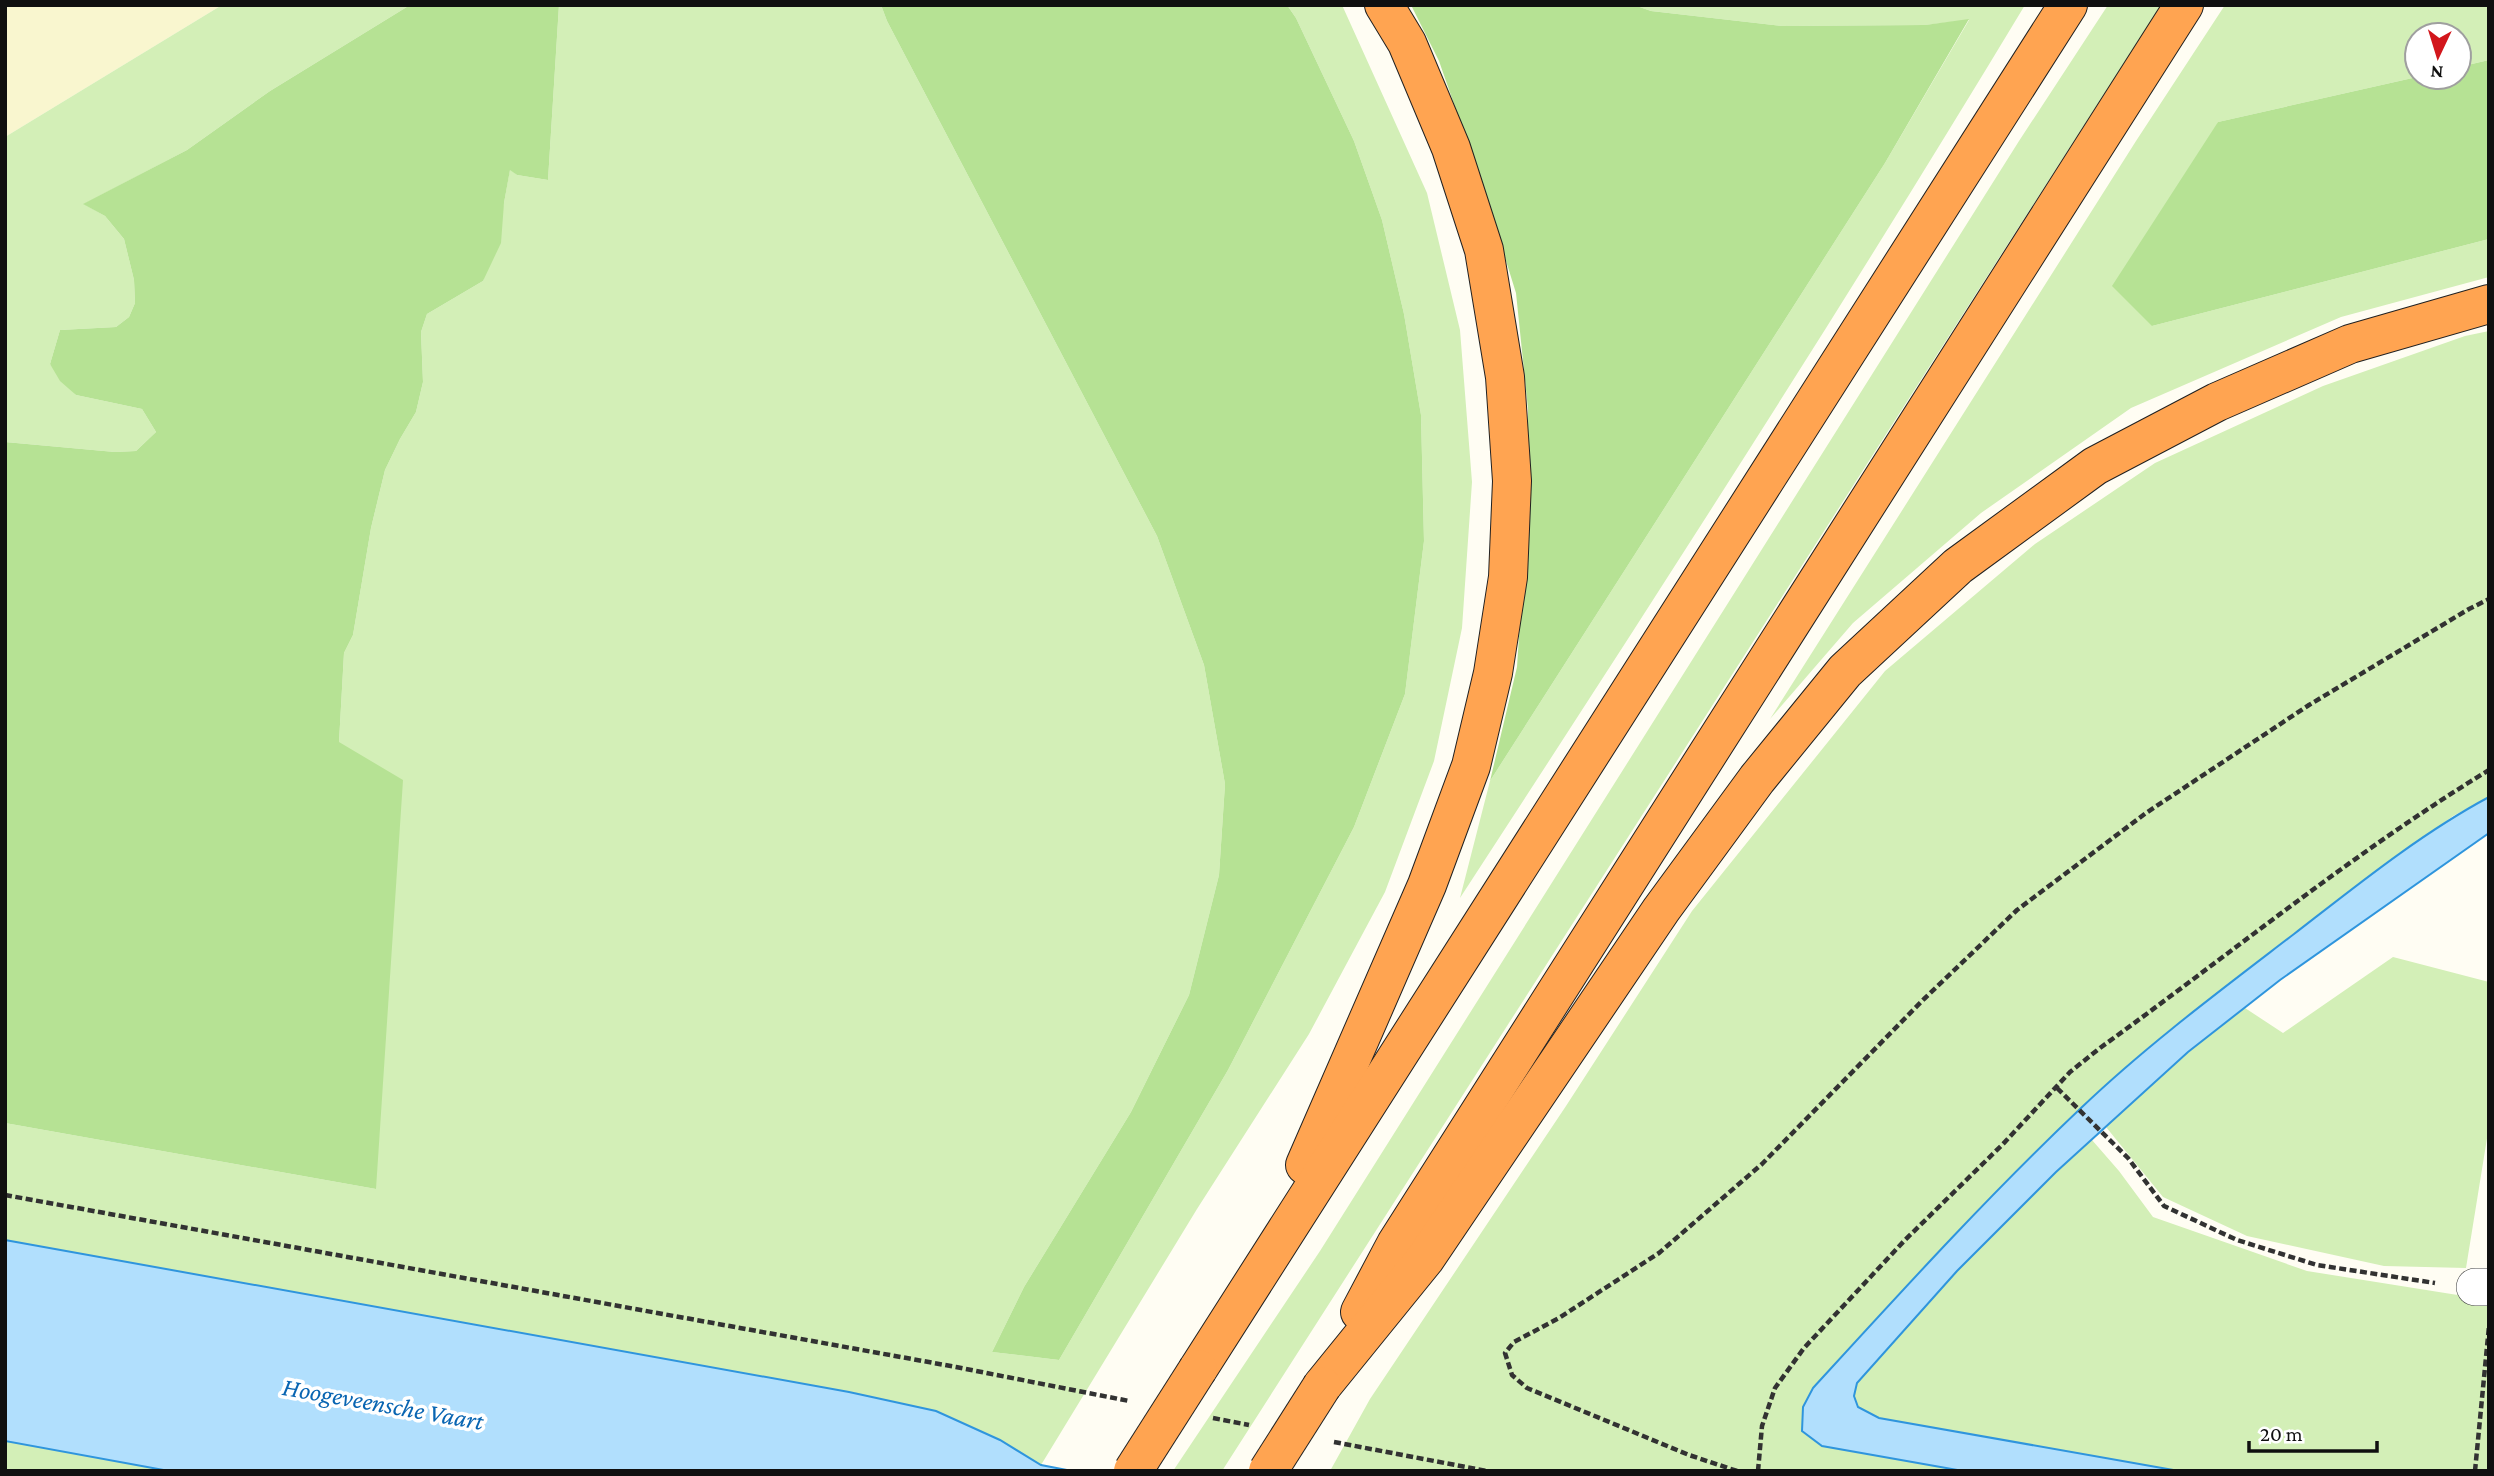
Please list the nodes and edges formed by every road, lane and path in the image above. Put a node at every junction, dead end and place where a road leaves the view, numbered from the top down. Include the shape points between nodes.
1 (1384, 5) edge
2 (2068, 5) edge
3 (2184, 5) edge
4 (2489, 304) edge
5 (2489, 599) edge
6 (2489, 770) edge
7 (2057, 1088) junction
8 (5, 1195) edge
9 (1256, 1279) junction
10 (2482, 1287) edge
11 (2489, 1326) edge
12 (1322, 1386) junction
13 (1132, 1402) dead end
14 (1200, 1415) dead end
15 (1254, 1426) dead end
16 (1322, 1439) dead end
17 (1133, 1471) edge
18 (1268, 1471) edge
19 (1488, 1471) edge
20 (1737, 1471) edge
21 (1758, 1471) edge
22 (2475, 1471) edge

1 - 9 highway via 1407,43 1451,148 1484,250 1505,377 1512,481 1508,577 1493,673 1471,765 1427,885
2 - 9 highway
3 - 12 highway via 1396,1244
4 - 12 highway via 2350,344 2217,402 2095,466 1939,583 1845,671 1757,779 1661,911 1425,1259
5 - 20 path via 2309,705 2147,813 2017,910 1762,1164 1658,1253 1514,1342 1506,1353 1512,1375 1527,1388
6 - 7 path via 2443,798 2100,1048
7 - 10 path via 2128,1158 2164,1206 2237,1240 2317,1265
7 - 21 path via 1804,1348 1775,1388 1762,1426
8 - 13 path
9 - 17 highway, bridge
11 - 22 path
12 - 18 highway, bridge
14 - 15 path
16 - 19 path

